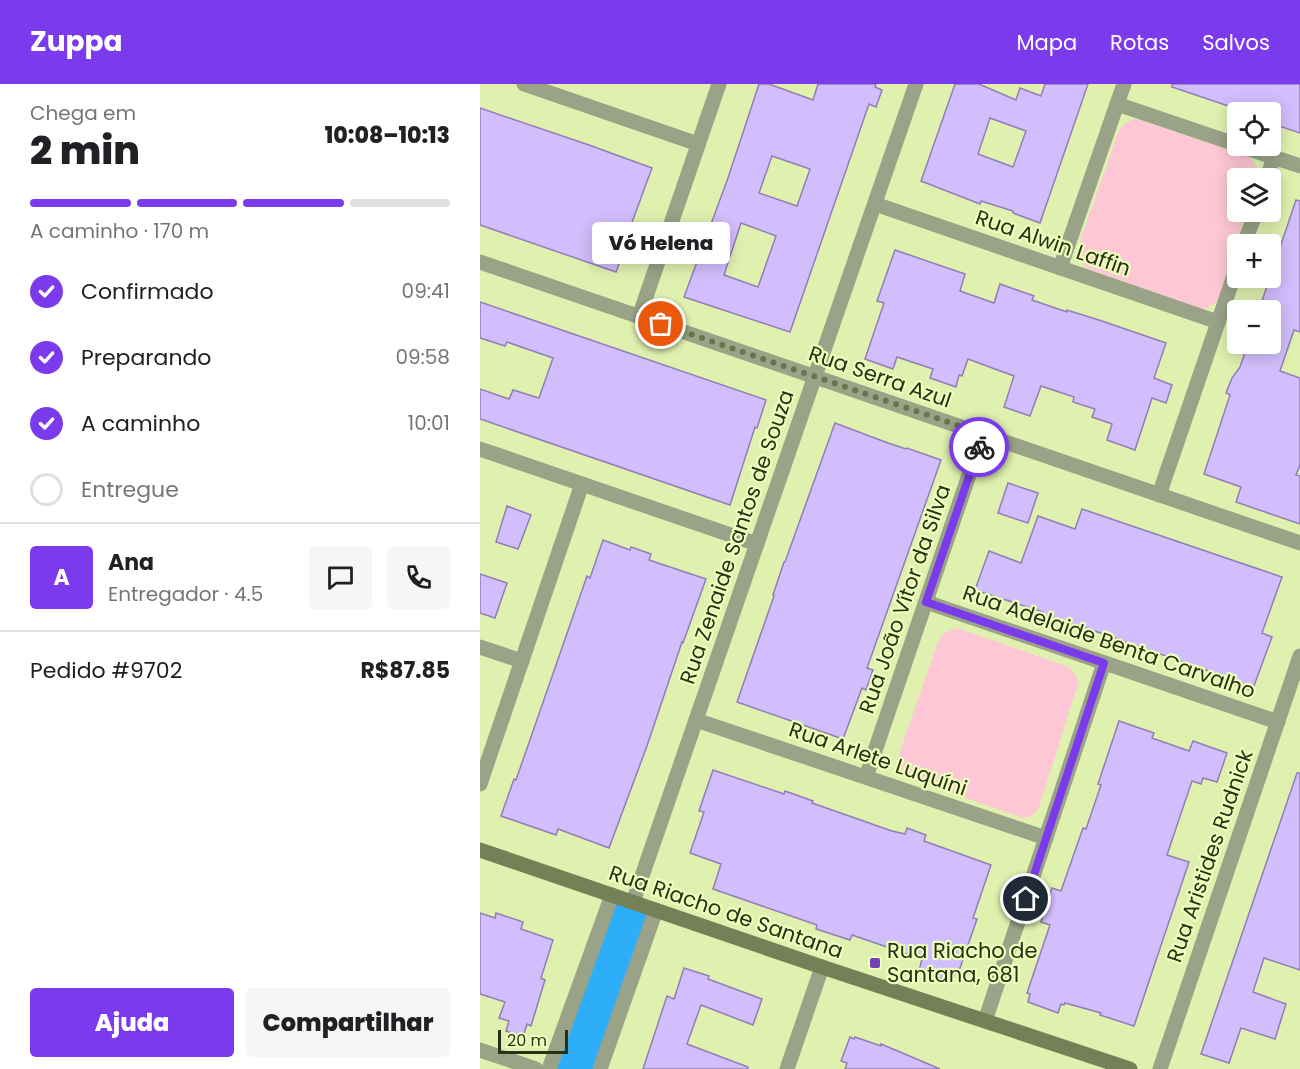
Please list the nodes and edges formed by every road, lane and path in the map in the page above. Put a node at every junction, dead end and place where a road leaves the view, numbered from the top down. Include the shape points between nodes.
1 (524, 84) edge
2 (719, 84) edge
3 (916, 84) edge
4 (1124, 84) edge
5 (1118, 104) junction
6 (1227, 141) edge
7 (698, 144) junction
8 (1271, 156) edge
9 (1274, 157) junction
10 (1300, 166) edge
11 (1270, 168) edge
12 (875, 204) junction
13 (480, 262) edge
14 (1060, 268) junction
15 (1230, 288) edge
16 (639, 317) junction
17 (1218, 322) junction
18 (815, 377) junction
19 (983, 434) junction
20 (480, 449) edge
21 (582, 484) junction
22 (1160, 495) junction
23 (1300, 543) edge
24 (757, 544) junction
25 (926, 602) junction
26 (480, 647) edge
27 (1300, 656) edge
28 (522, 661) junction
29 (1104, 663) junction
30 (696, 720) junction
31 (1278, 722) junction
32 (866, 777) junction
33 (480, 784) edge
34 (1046, 838) junction
35 (480, 850) edge
36 (612, 895) junction
37 (633, 902) junction
38 (656, 910) junction
39 (822, 967) junction
40 (985, 1021) junction
41 (480, 1050) edge
42 (536, 1069) edge
43 (549, 1069) edge
44 (600, 1069) edge
45 (787, 1069) edge
46 (1130, 1069) edge
47 (1160, 1069) edge

1 - 7 street
2 - 7 street
3 - 12 street, Rua Zenaide Santos de Souza
4 - 5 street
5 - 6 street
5 - 14 street
7 - 16 street
8 - 9 street
9 - 10 street
9 - 11 street
12 - 14 street, Rua Alwin Laffin
12 - 18 street, Rua Zenaide Santos de Souza
13 - 16 street, Rua Serra Azul
14 - 17 street, Rua Alwin Laffin
15 - 17 street
16 - 18 street, Rua Serra Azul
17 - 22 street
18 - 19 street, Rua Serra Azul
18 - 24 street, Rua Zenaide Santos de Souza
19 - 22 street, Rua Serra Azul
19 - 25 street, Rua João Vítor da Silva
20 - 21 street
21 - 24 street
21 - 28 street
22 - 23 street, Rua Serra Azul
24 - 30 street, Rua Zenaide Santos de Souza
25 - 29 street, Rua Adelaide Benta Carvalho
25 - 32 street, Rua João Vítor da Silva
26 - 28 street
27 - 31 street, Rua Aristides Rudnick
28 - 33 street
29 - 31 street, Rua Adelaide Benta Carvalho
29 - 34 street
30 - 32 street, Rua Arlete Luquíni
30 - 37 street, Rua Zenaide Santos de Souza
31 - 47 street, Rua Aristides Rudnick
32 - 34 street, Rua Arlete Luquíni
34 - 40 street
35 - 36 street, Rua Riacho de Santana
36 - 37 street, Rua Riacho de Santana
36 - 43 street
37 - 38 street, Rua Riacho de Santana
38 - 39 street, Rua Riacho de Santana
38 - 44 street
39 - 40 street, Rua Riacho de Santana
39 - 45 street
40 - 46 street, Rua Riacho de Santana
41 - 42 street

